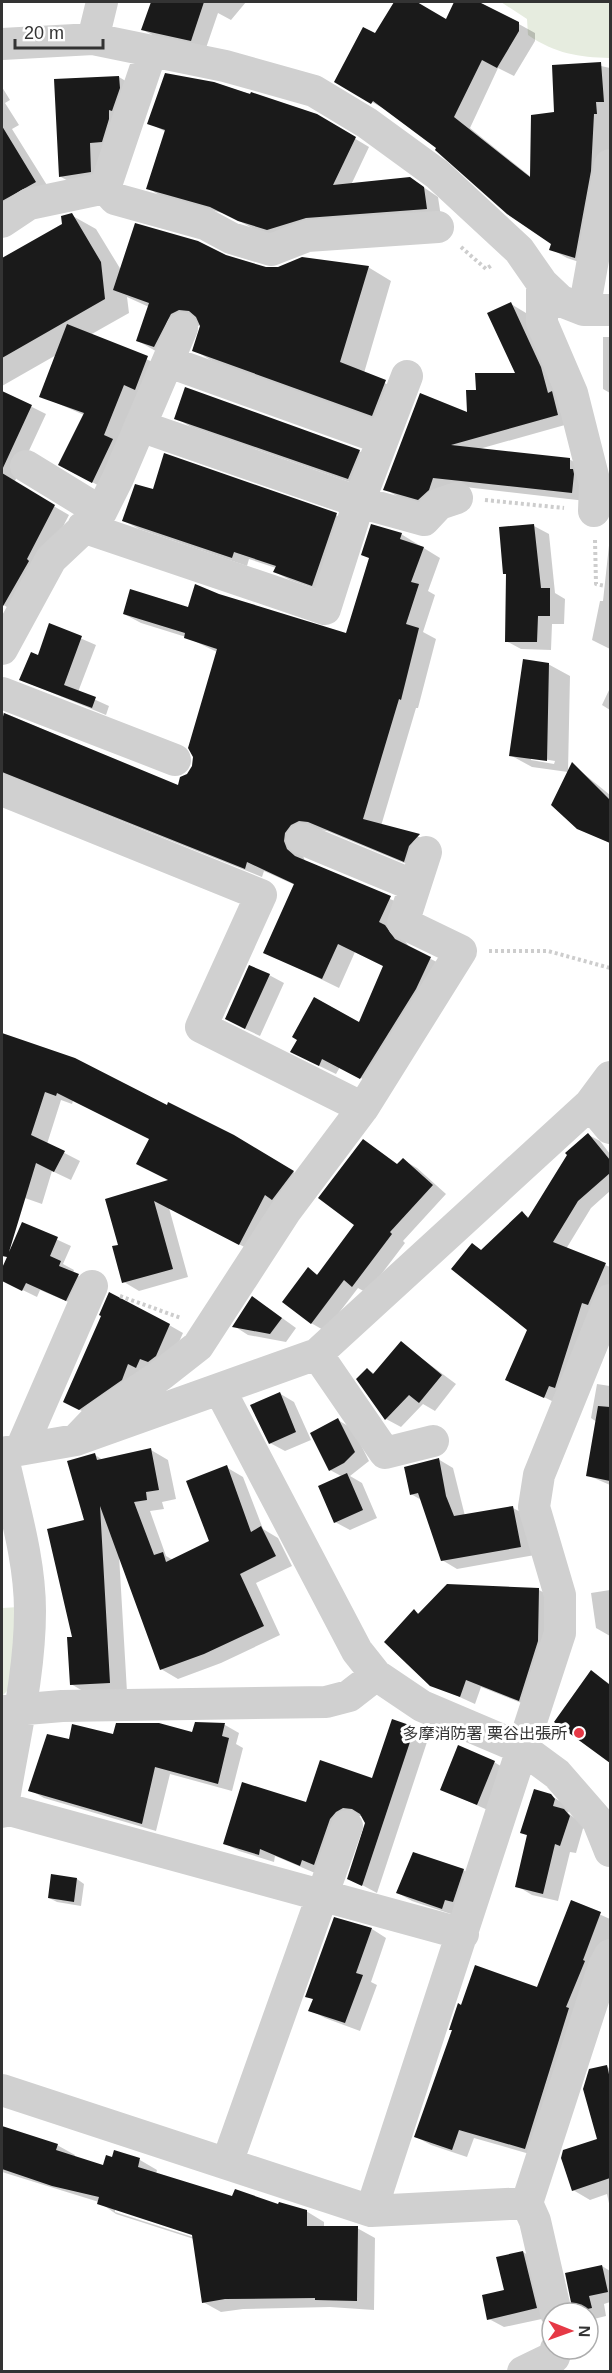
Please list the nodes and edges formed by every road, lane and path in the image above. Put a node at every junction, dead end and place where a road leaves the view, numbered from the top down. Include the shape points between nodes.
1 (102, 2) edge
2 (93, 39) junction
3 (2, 44) edge
4 (151, 52) junction
5 (610, 165) edge
6 (105, 188) junction
7 (2, 222) edge
8 (438, 226) dead end
9 (542, 283) junction
10 (597, 310) edge
11 (182, 328) dead end
12 (169, 362) junction
13 (407, 376) dead end
14 (140, 426) junction
15 (383, 439) junction
16 (26, 466) dead end
17 (458, 498) joint
18 (359, 502) junction
19 (594, 511) junction
20 (92, 519) junction
21 (610, 587) edge
22 (5, 633) edge
23 (2, 693) edge
24 (175, 760) dead end
25 (2, 790) edge
26 (302, 839) dead end
27 (426, 852) dead end
28 (415, 886) junction
29 (461, 951) junction
30 (610, 968) edge
31 (610, 1077) edge
32 (590, 1104) junction
33 (363, 1108) junction
34 (610, 1128) edge
35 (92, 1286) joint
36 (610, 1300) edge
37 (210, 1329) junction
38 (318, 1354) junction
39 (220, 1390) junction
40 (76, 1440) junction
41 (433, 1440) dead end
42 (8, 1452) edge
43 (376, 1675) junction
44 (10, 1710) edge
45 (523, 1749) junction
46 (2, 1810) edge
47 (346, 1826) dead end
48 (610, 1851) edge
49 (322, 1894) junction
50 (463, 1934) junction
51 (610, 1955) edge
52 (2, 2090) edge
53 (227, 2163) junction
54 (527, 2203) junction
55 (371, 2211) junction
56 (553, 2301) edge
57 (546, 2361) edge
58 (523, 2372) edge

1 - 2 street
2 - 3 street
2 - 4 street
4 - 6 street
4 - 9 street via 225,66 314,91 350,112 437,174 519,250
5 - 10 street
6 - 7 street via 29,204
6 - 8 street via 115,199 205,224 231,238 271,250 307,236
9 - 10 street via 561,301
9 - 19 street via 542,323 572,393 595,484
11 - 12 street
12 - 14 street
12 - 15 street
13 - 15 street
14 - 18 street
14 - 20 street
15 - 18 street
16 - 20 street
17 - 18 street via 439,504 424,520
17 - 19 path
18 - 20 street via 325,609
19 - 21 path via 596,584
20 - 22 street via 51,559
23 - 24 street
25 - 33 street via 261,895 201,1027
26 - 28 street
27 - 28 street
28 - 29 street via 403,923
29 - 30 path via 548,951
29 - 33 street
31 - 32 street
32 - 34 street
32 - 38 street
33 - 37 street via 285,1212
35 - 37 path
35 - 42 street
36 - 45 street via 539,1475 534,1507 560,1595 560,1633
37 - 40 street via 198,1346 98,1417
38 - 39 street
38 - 41 street via 385,1452
39 - 40 street
39 - 43 street via 357,1651
40 - 42 street
42 - 44 street via 27,1567 30,1612 26,1666
43 - 44 street via 349,1696 326,1702
43 - 45 street via 422,1706
44 - 46 street
45 - 48 street via 557,1774 598,1821
45 - 50 street
46 - 49 street
47 - 49 street
49 - 50 street
49 - 53 street
50 - 55 street
51 - 54 street
52 - 53 street
53 - 55 street
54 - 55 street
54 - 56 street via 535,2221
57 - 58 street

